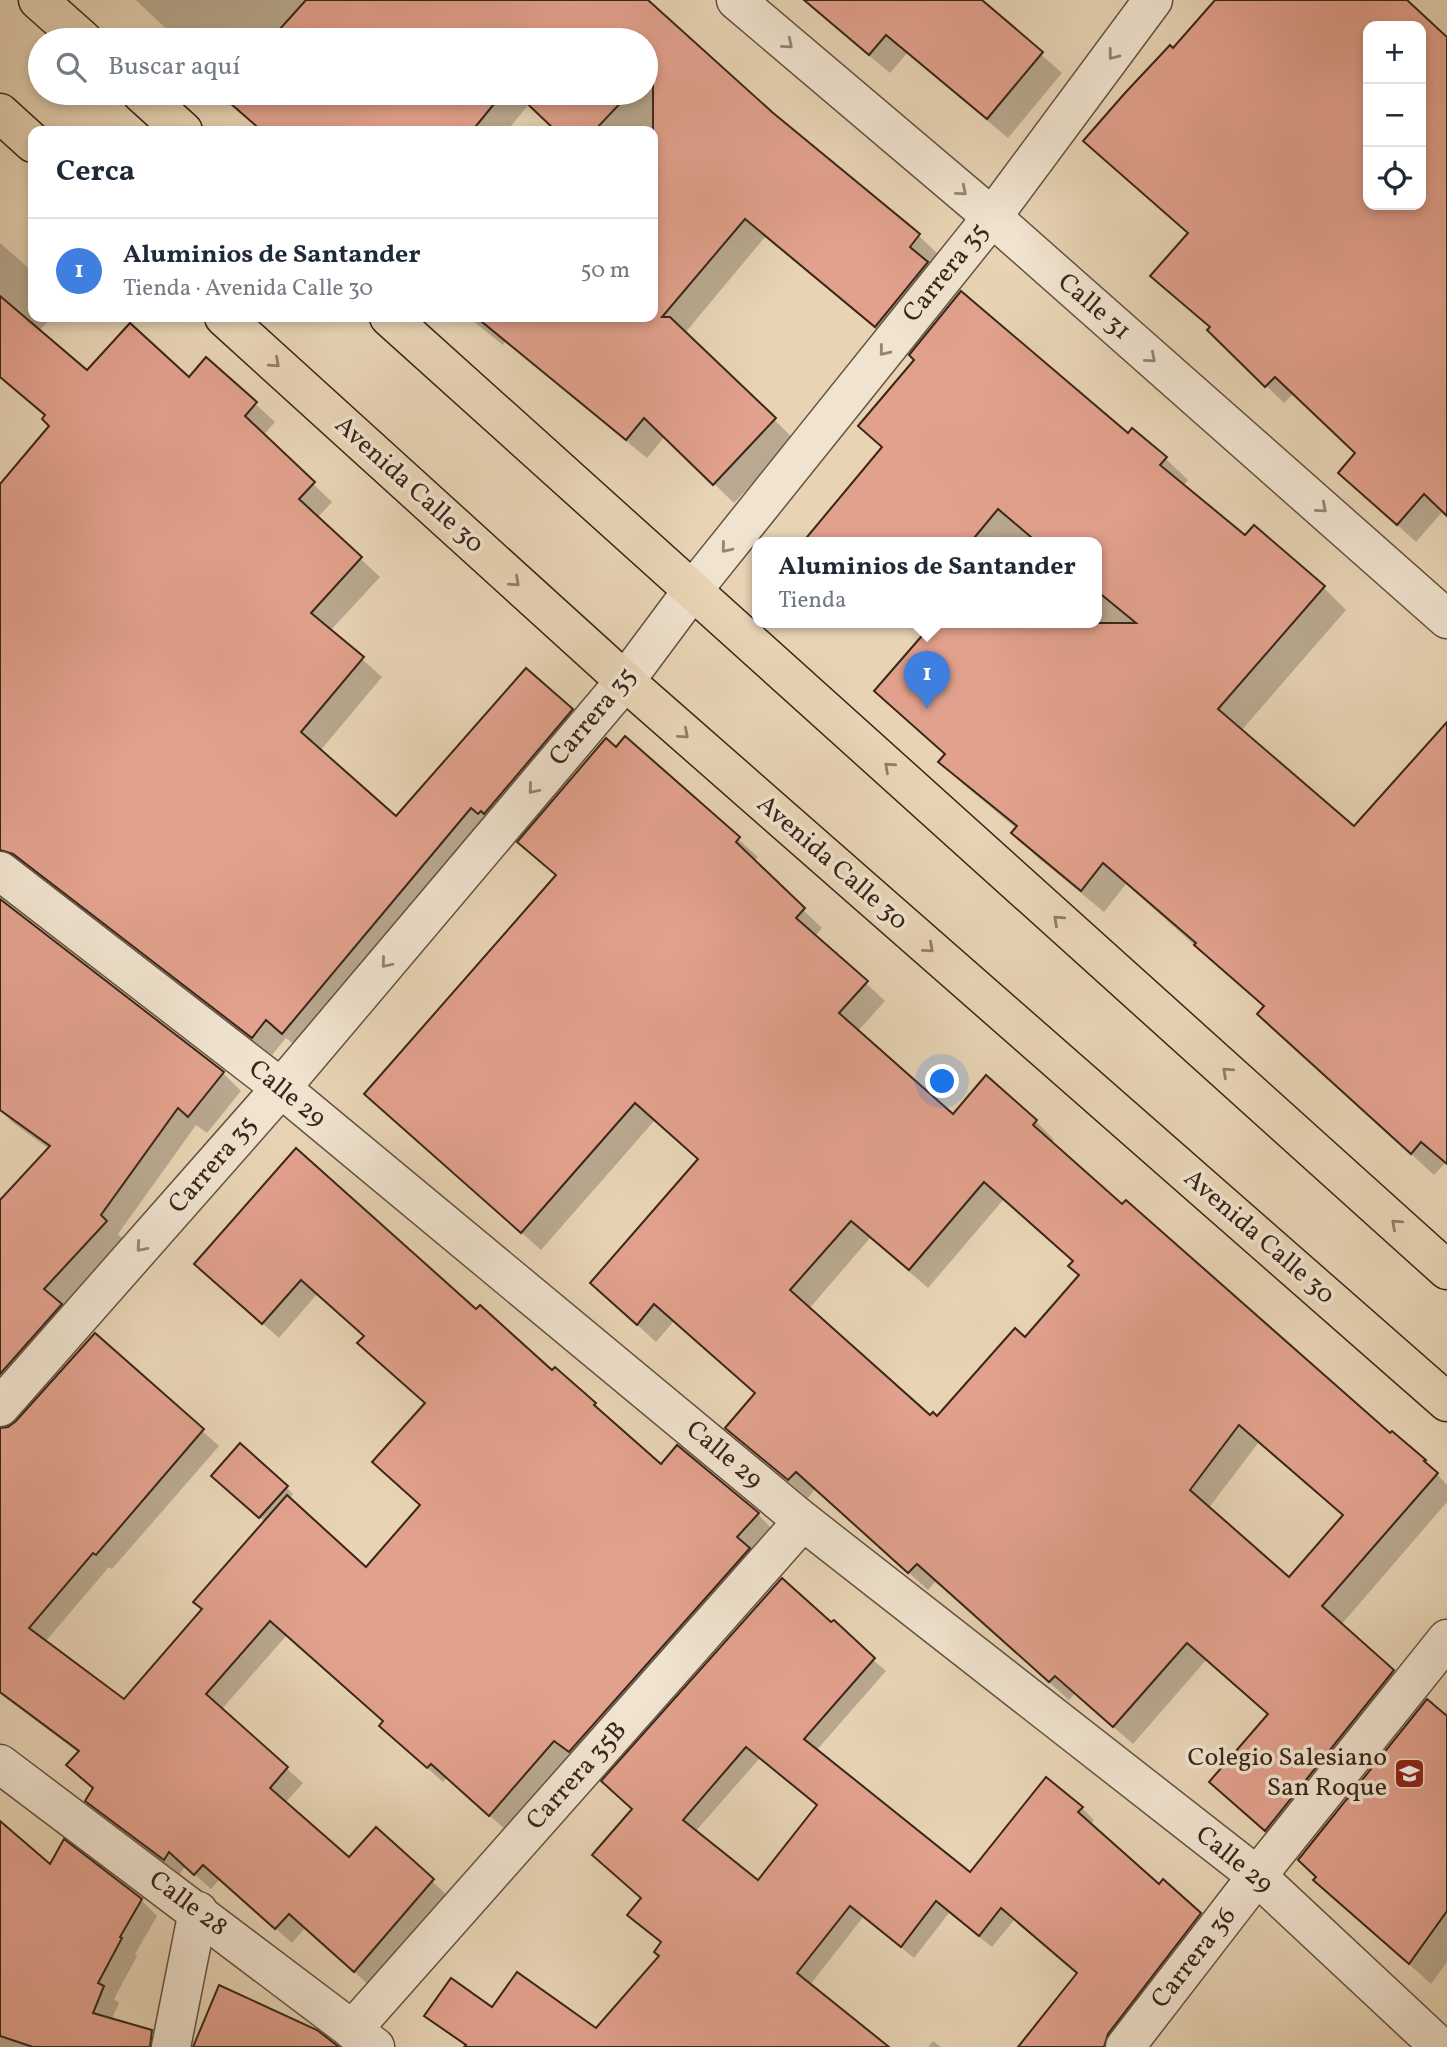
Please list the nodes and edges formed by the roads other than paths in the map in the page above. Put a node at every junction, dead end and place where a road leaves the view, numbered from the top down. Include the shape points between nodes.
1 (38, 0) edge
2 (736, 0) edge
3 (1153, 0) edge
4 (70, 28) edge
5 (154, 105) edge
6 (0, 113) edge
7 (177, 126) edge
8 (28, 138) edge
9 (992, 217) junction
10 (230, 322) edge
11 (395, 322) edge
12 (692, 591) junction
13 (1447, 619) edge
14 (625, 681) junction
15 (0, 871) edge
16 (281, 1088) junction
17 (1447, 1270) edge
18 (1447, 1402) edge
19 (0, 1407) edge
20 (803, 1521) junction
21 (1447, 1639) edge
22 (0, 1764) edge
23 (1257, 1876) junction
24 (198, 1911) junction
25 (363, 2039) edge
26 (172, 2047) edge
27 (1125, 2047) edge
28 (1440, 2047) edge

1 - 4 highway
2 -> 9 street, Calle 31
3 -> 9 street, Carrera 35
5 - 7 highway
6 - 8 highway
9 -> 12 street, Carrera 35
9 -> 13 street, Calle 31
10 -> 14 highway, Avenida Calle 30
11 - 12 highway
12 - 14 street, Carrera 35
17 -> 12 highway
14 -> 16 street, Carrera 35
14 -> 18 highway, Avenida Calle 30
15 - 16 street, Calle 29
16 -> 19 street, Carrera 35
16 - 20 street, Calle 29
20 - 23 street, Calle 29
20 - 25 street, Carrera 35B
21 - 23 street, Carrera 36
22 - 24 street, Calle 28
23 - 27 street, Carrera 36
23 - 28 street, Calle 29
24 - 25 street, Calle 28
24 - 26 street

